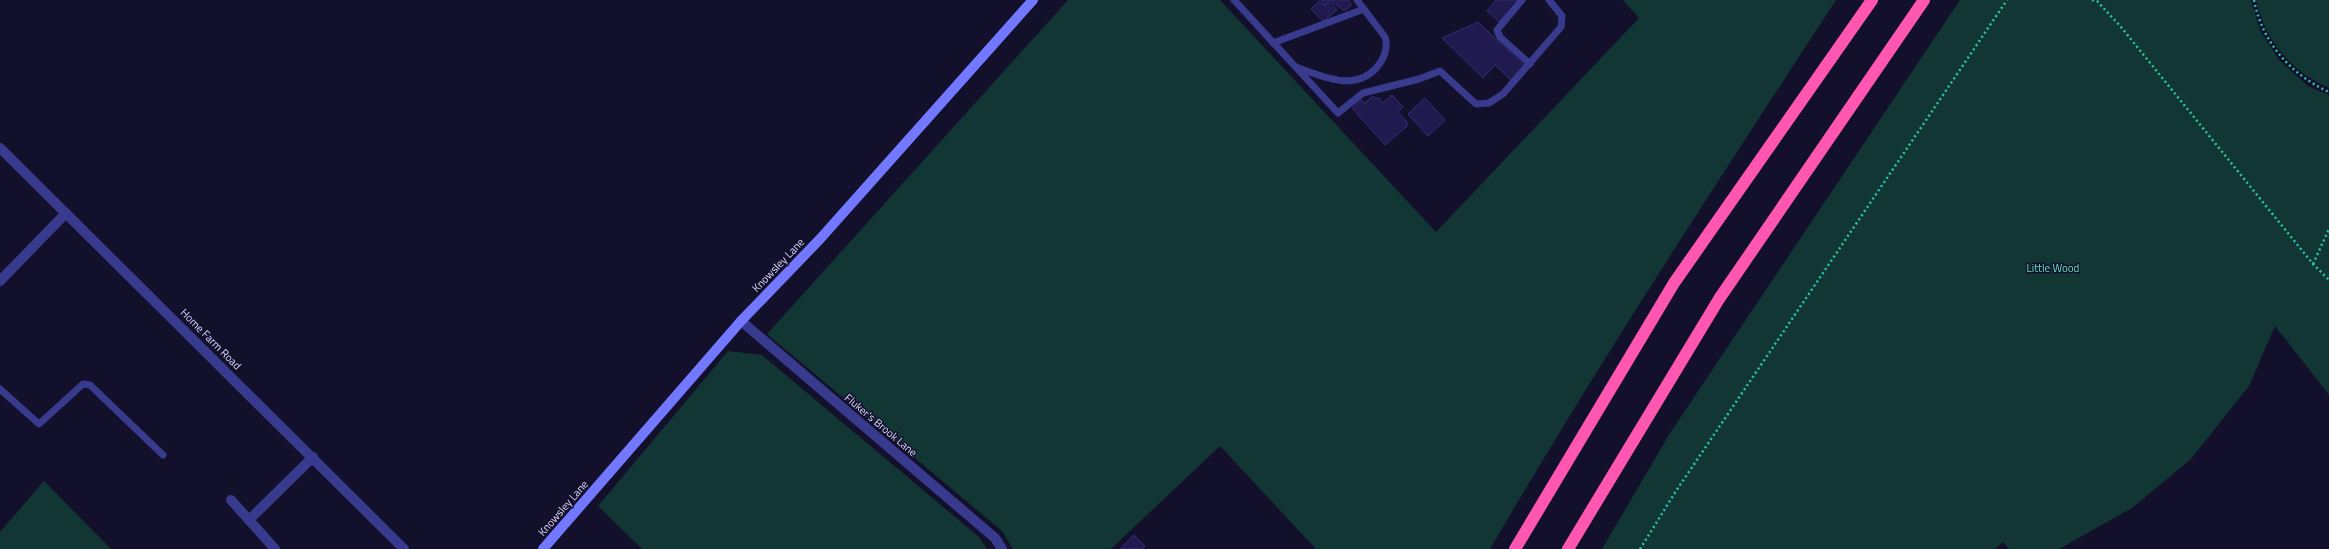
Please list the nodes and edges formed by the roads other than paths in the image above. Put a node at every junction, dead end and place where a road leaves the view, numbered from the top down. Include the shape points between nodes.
1 (1033, 0) edge
2 (1234, 0) edge
3 (1356, 0) edge
4 (1522, 0) edge
5 (1549, 0) edge
6 (1872, 0) edge
7 (1924, 0) edge
8 (1364, 9) junction
9 (1273, 43) junction
10 (1530, 64) junction
11 (1295, 67) junction
12 (0, 148) edge
13 (66, 213) junction
14 (0, 281) edge
15 (741, 321) junction
16 (0, 389) edge
17 (163, 455) dead end
18 (313, 457) junction
19 (231, 500) dead end
20 (249, 520) junction
21 (275, 549) edge
22 (404, 549) edge
23 (543, 549) edge
24 (1002, 549) edge
25 (1515, 549) edge
26 (1568, 549) edge

1 - 15 main road, Knowsley Lane via 820,239
2 - 9 lane
3 - 8 lane
4 - 10 lane via 1497,30 1500,37
5 - 10 lane via 1562,16 1561,28
6 - 25 highway via 1674,283
7 - 26 highway via 1719,299
8 - 9 lane
8 - 11 lane via 1387,43 1384,57 1374,71 1366,77 1345,83
9 - 11 lane
10 - 11 lane via 1504,94 1489,103 1476,104 1440,71 1363,93 1338,113
12 - 13 street, Home Farm Road
13 - 14 street
13 - 18 street, Home Farm Road
15 - 23 main road, Knowsley Lane
15 - 24 street, Fluker's Brook Lane via 995,538
16 - 17 lane via 39,424 82,384 90,385
18 - 20 street
18 - 22 street, Home Farm Road
19 - 20 street
20 - 21 street

